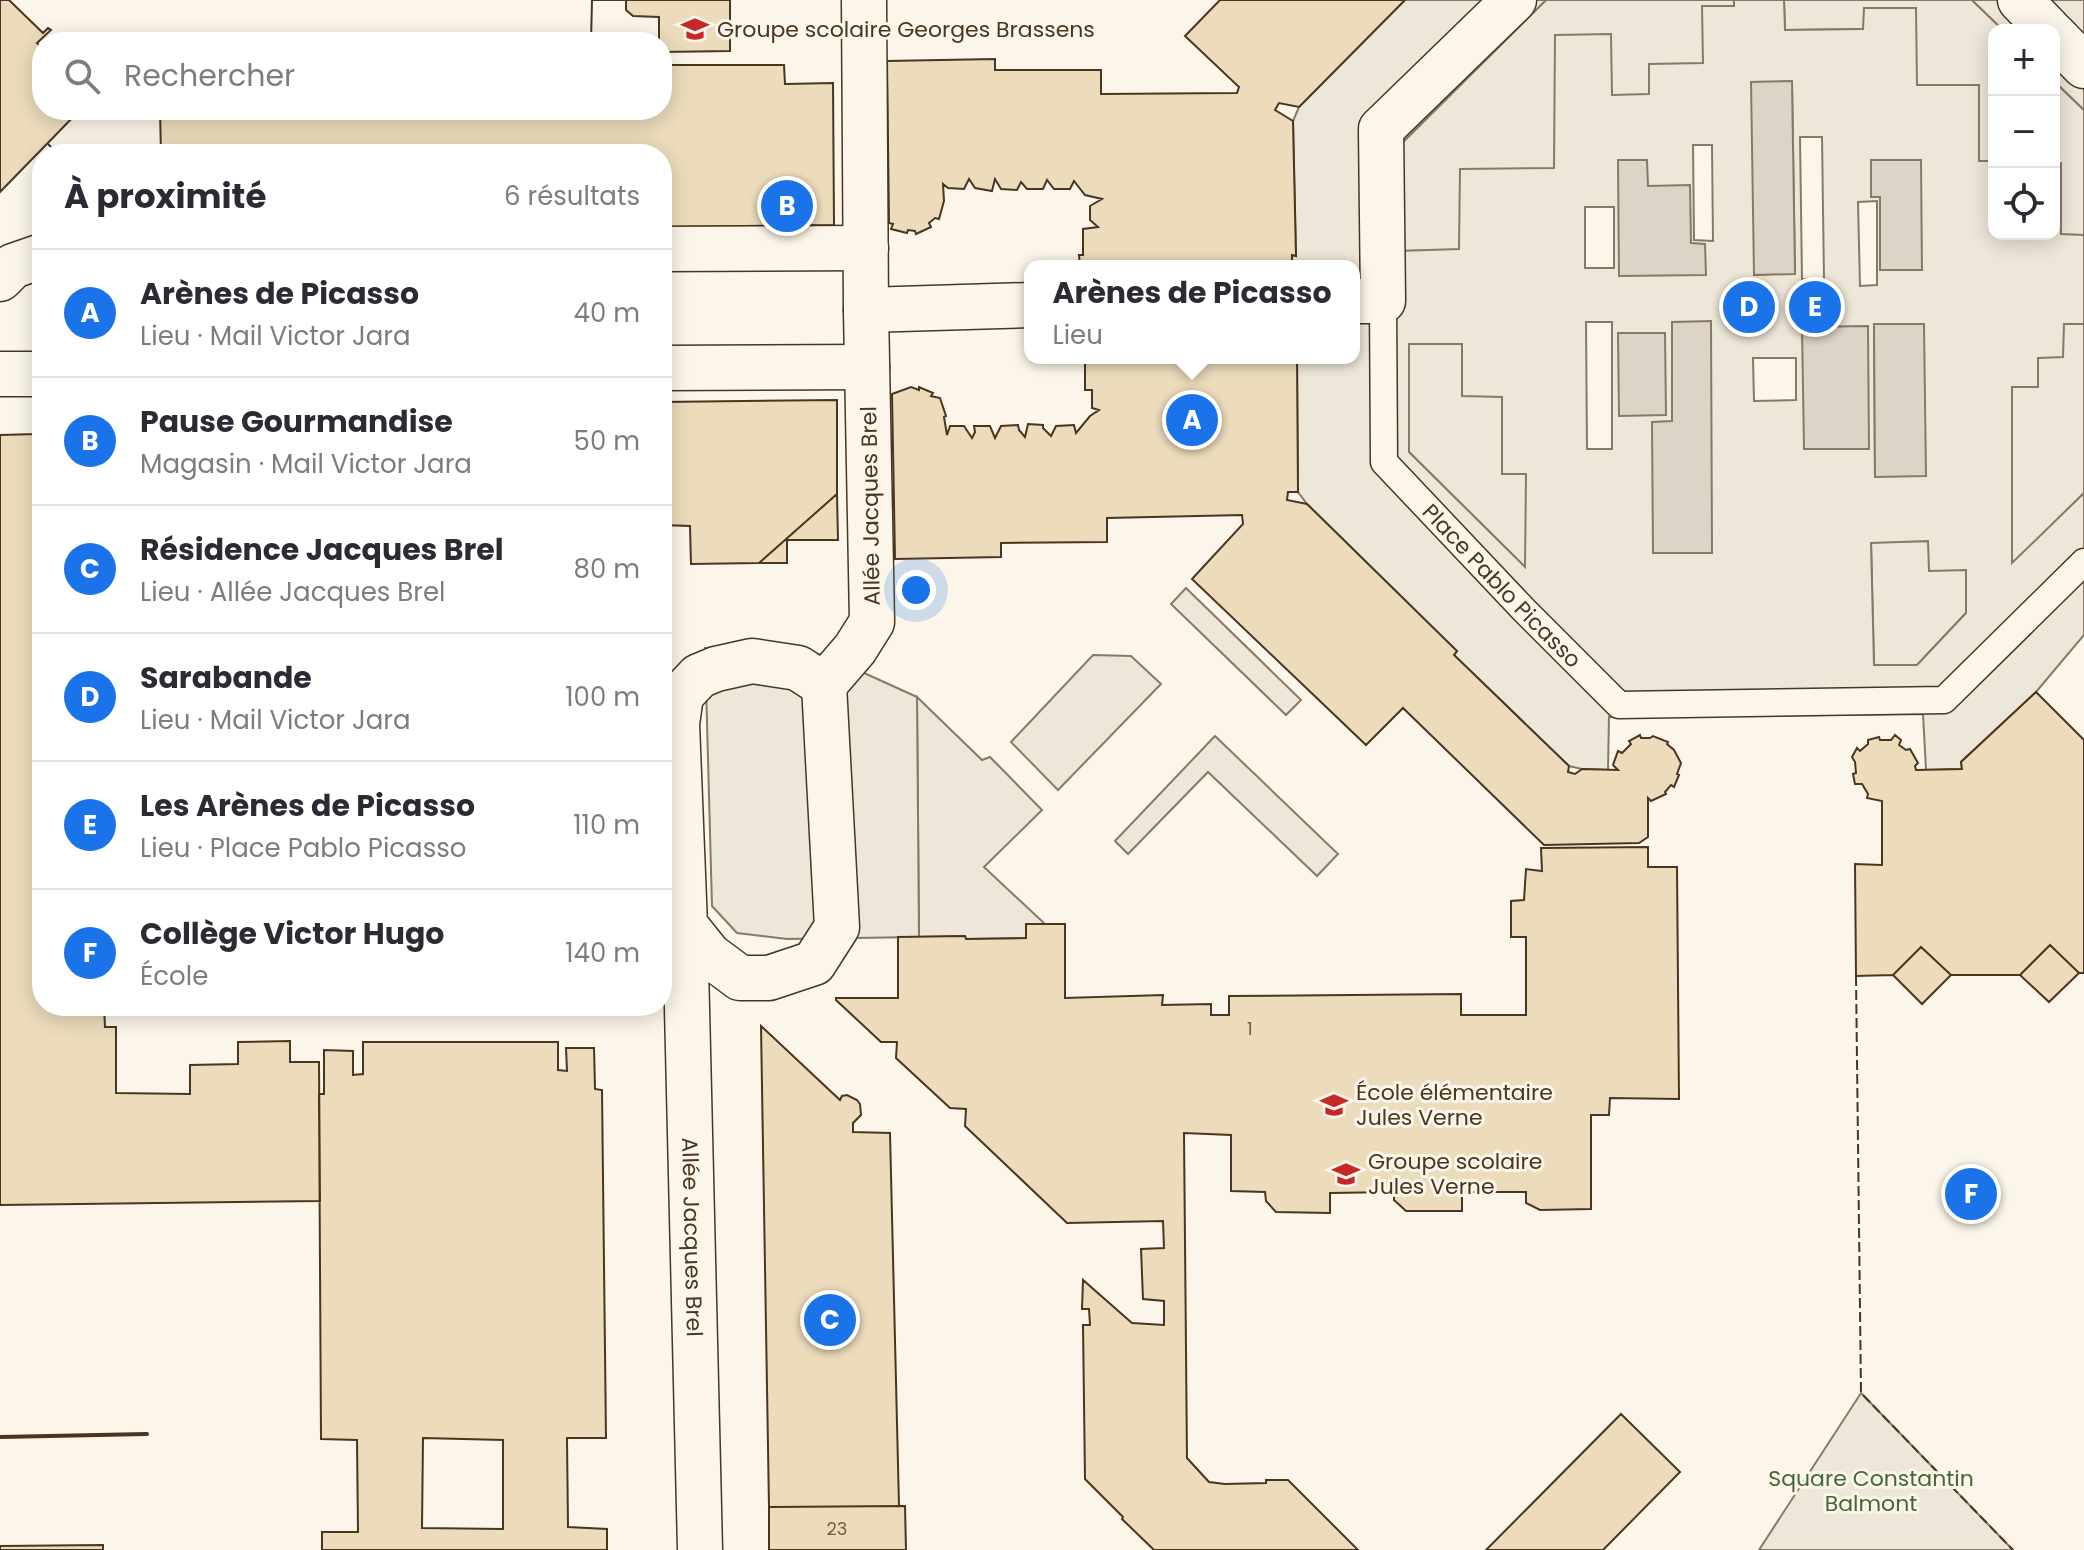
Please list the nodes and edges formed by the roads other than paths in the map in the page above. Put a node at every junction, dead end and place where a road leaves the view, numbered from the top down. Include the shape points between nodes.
1 (864, 0) edge
2 (1514, 0) edge
3 (2020, 0) edge
4 (2043, 24) edge
5 (2060, 41) edge
6 (2084, 66) edge
7 (866, 248) junction
8 (672, 249) edge
9 (32, 259) edge
10 (0, 279) edge
11 (1368, 301) edge
12 (1024, 305) edge
13 (866, 310) junction
14 (867, 367) junction
15 (672, 368) edge
16 (0, 374) edge
17 (32, 374) edge
18 (2084, 562) edge
19 (824, 685) junction
20 (677, 907) edge
21 (700, 1550) edge

1 - 7 street, Allée Jacques Brel
2 - 11 street, Place Pablo Picasso via 1381,129
3 - 4 street
5 - 6 street
7 - 8 street
7 - 13 street, Allée Jacques Brel
9 - 10 street via 13,266
11 - 18 lane, Place Pablo Picasso via 1384,462 1619,705 1944,700
12 - 13 street
13 - 14 street, Allée Jacques Brel
14 - 15 street
14 - 19 street, Allée Jacques Brel via 872,622
16 - 17 street
19 - 20 street, Allée Jacques Brel via 798,668 752,661 699,676 681,695
19 - 20 street via 837,927 814,963 769,978 740,978 709,955
20 - 21 street, Allée Jacques Brel

